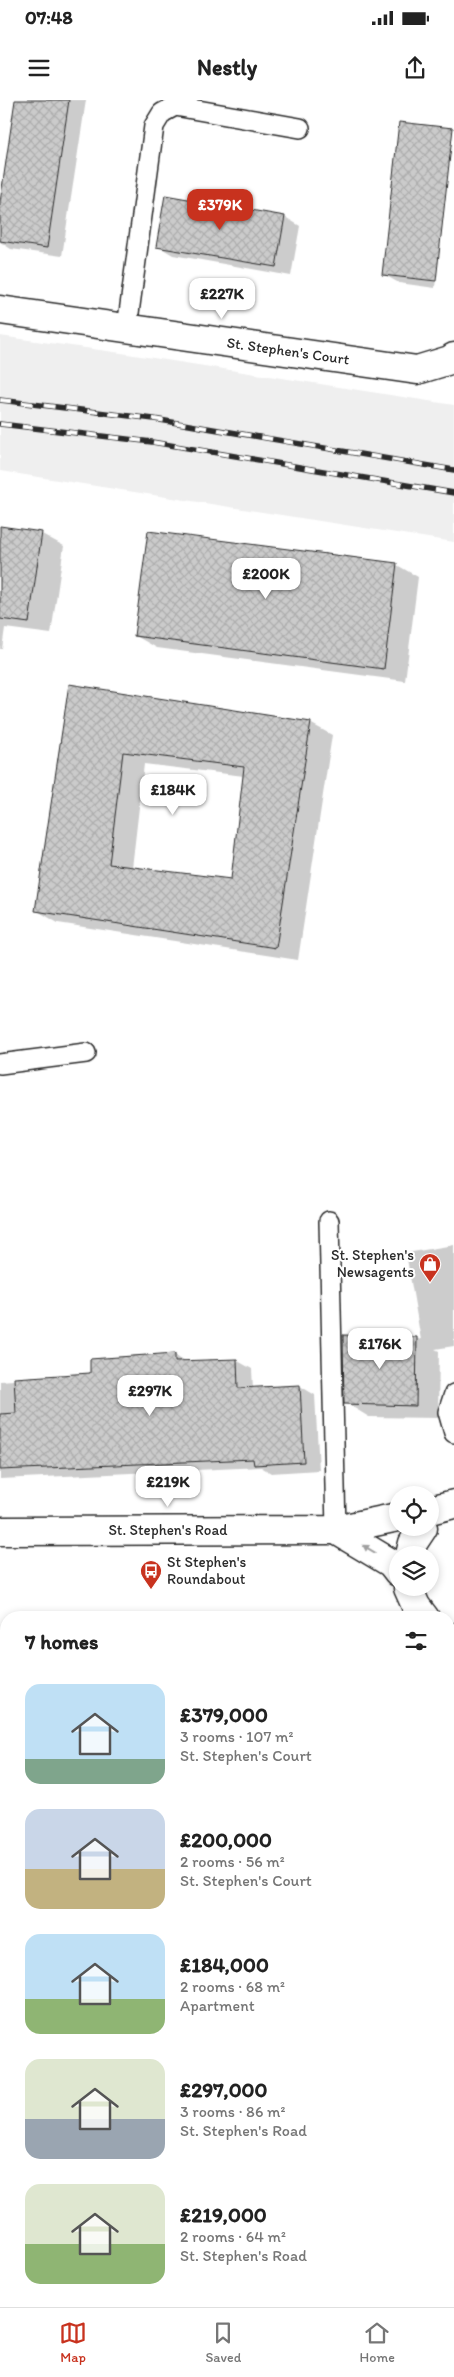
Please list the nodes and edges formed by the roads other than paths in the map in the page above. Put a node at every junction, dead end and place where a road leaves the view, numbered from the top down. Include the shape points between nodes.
1 (300, 128) dead end
2 (0, 310) edge
3 (127, 328) junction
4 (454, 357) edge
5 (86, 1053) dead end
6 (0, 1064) edge
7 (329, 1221) dead end
8 (454, 1394) edge
9 (454, 1433) edge
10 (389, 1519) edge
11 (336, 1530) junction
12 (0, 1531) edge
13 (412, 1597) edge

1 - 3 lane via 175,106 162,113 154,126
2 - 3 main road, St. Stephen's Court
3 - 4 main road, St. Stephen's Court via 417,370
5 - 6 lane
7 - 11 lane
8 - 9 lane via 448,1412
10 - 11 main road, St. Stephen's Road
11 - 12 main road, St. Stephen's Road
13 -> 11 main road via 385,1559

